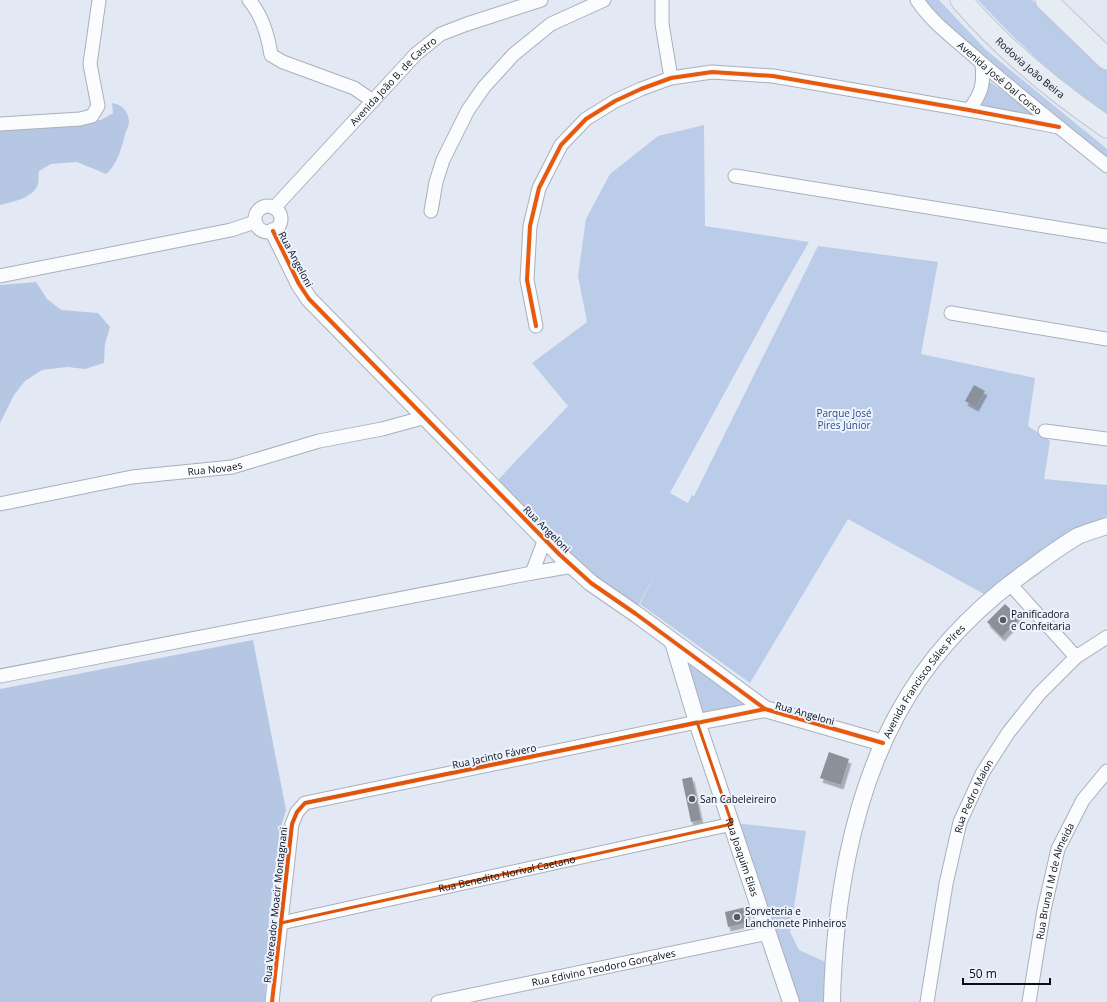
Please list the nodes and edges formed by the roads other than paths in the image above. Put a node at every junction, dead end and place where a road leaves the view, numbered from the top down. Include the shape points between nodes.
1 (99, 0) edge
2 (249, 0) edge
3 (541, 0) edge
4 (604, 0) edge
5 (662, 0) edge
6 (917, 0) edge
7 (1046, 0) edge
8 (965, 4) edge
9 (1107, 59) edge
10 (982, 64) junction
11 (671, 78) junction
12 (373, 101) junction
13 (969, 110) junction
14 (0, 124) edge
15 (1059, 127) junction
16 (1107, 127) edge
17 (1107, 166) edge
18 (735, 176) dead end
19 (274, 208) junction
20 (431, 211) dead end
21 (255, 222) junction
22 (273, 231) junction
23 (1107, 236) edge
24 (0, 276) edge
25 (951, 313) dead end
26 (536, 326) dead end
27 (1107, 339) edge
28 (426, 417) junction
29 (1044, 431) dead end
30 (1107, 439) edge
31 (0, 504) edge
32 (1107, 526) edge
33 (545, 539) junction
34 (573, 566) junction
35 (532, 573) junction
36 (1010, 584) junction
37 (1107, 637) edge
38 (673, 642) junction
39 (1076, 657) junction
40 (0, 676) edge
41 (765, 709) junction
42 (697, 722) junction
43 (883, 744) junction
44 (1107, 771) edge
45 (297, 812) joint
46 (732, 824) junction
47 (281, 923) junction
48 (768, 933) junction
49 (272, 1002) edge
50 (438, 1002) edge
51 (791, 1002) edge
52 (832, 1002) edge
53 (927, 1002) edge
54 (1029, 1002) edge

1 - 14 street via 90,64 98,106 92,116
2 - 12 street via 264,27 271,55 283,62 354,88
3 - 12 street, Avenida João B. de Castro via 441,34 416,54
4 - 20 street via 551,24 513,55 484,87 468,110 443,160
5 - 11 street via 662,24
6 - 10 street, Avenida José Dal Corso via 934,22
7 - 9 main road
8 - 16 main road, Rodovia João Beira via 1008,50 1062,95
10 - 13 street via 981,90
10 - 15 street, Avenida José Dal Corso
11 - 13 street via 712,72 773,76
11 - 26 street via 615,101 586,119 561,144 539,188 530,226 527,280
12 - 19 street, Avenida João B. de Castro
13 - 15 street
15 - 17 street, Avenida José Dal Corso
18 - 23 street
19 - 21 street via 268,207 258,211
19 - 22 street via 280,215 280,220 277,229
21 - 22 street via 264,232
21 - 24 street via 231,230
22 - 28 street, Rua Angeloni via 309,299
25 - 27 street
28 - 31 street, Rua Novaes via 382,429 319,441 232,467 132,477
28 - 33 street, Rua Angeloni
29 - 30 street
32 - 36 street, Avenida Francisco Sáles Píres via 1080,536
33 - 34 street, Rua Angeloni
33 - 35 street
34 - 35 street
34 - 38 street, Rua Angeloni via 591,583
35 - 40 street
36 - 39 street
36 - 43 street, Avenida Francisco Sáles Píres via 980,609 946,644 897,714
37 - 39 street, Rua Pedro Maion
38 - 41 street, Rua Angeloni
38 - 42 street, Rua Joaquim Elias
39 - 53 street, Rua Pedro Maion via 1039,694 1008,733 983,772 960,822 946,884
41 - 42 street
41 - 43 street, Rua Angeloni
42 - 45 street, Rua Jacinto Fávero via 306,803
42 - 46 street, Rua Joaquim Elias
43 - 52 street, Avenida Francisco Sáles Píres via 860,804 846,865 833,963
44 - 54 street, Rua Bruna I M de Almeida via 1083,800 1058,849 1044,910
45 - 47 street, Rua Vereador Moacir Montagnani via 292,824
46 - 47 street, Rua Benedito Norival Caetano
46 - 48 street, Rua Joaquim Elias
47 - 49 street, Rua Vereador Moacir Montagnani
48 - 50 street, Rua Edivino Teodoro Gonçalves
48 - 51 street, Rua Joaquim Elias

